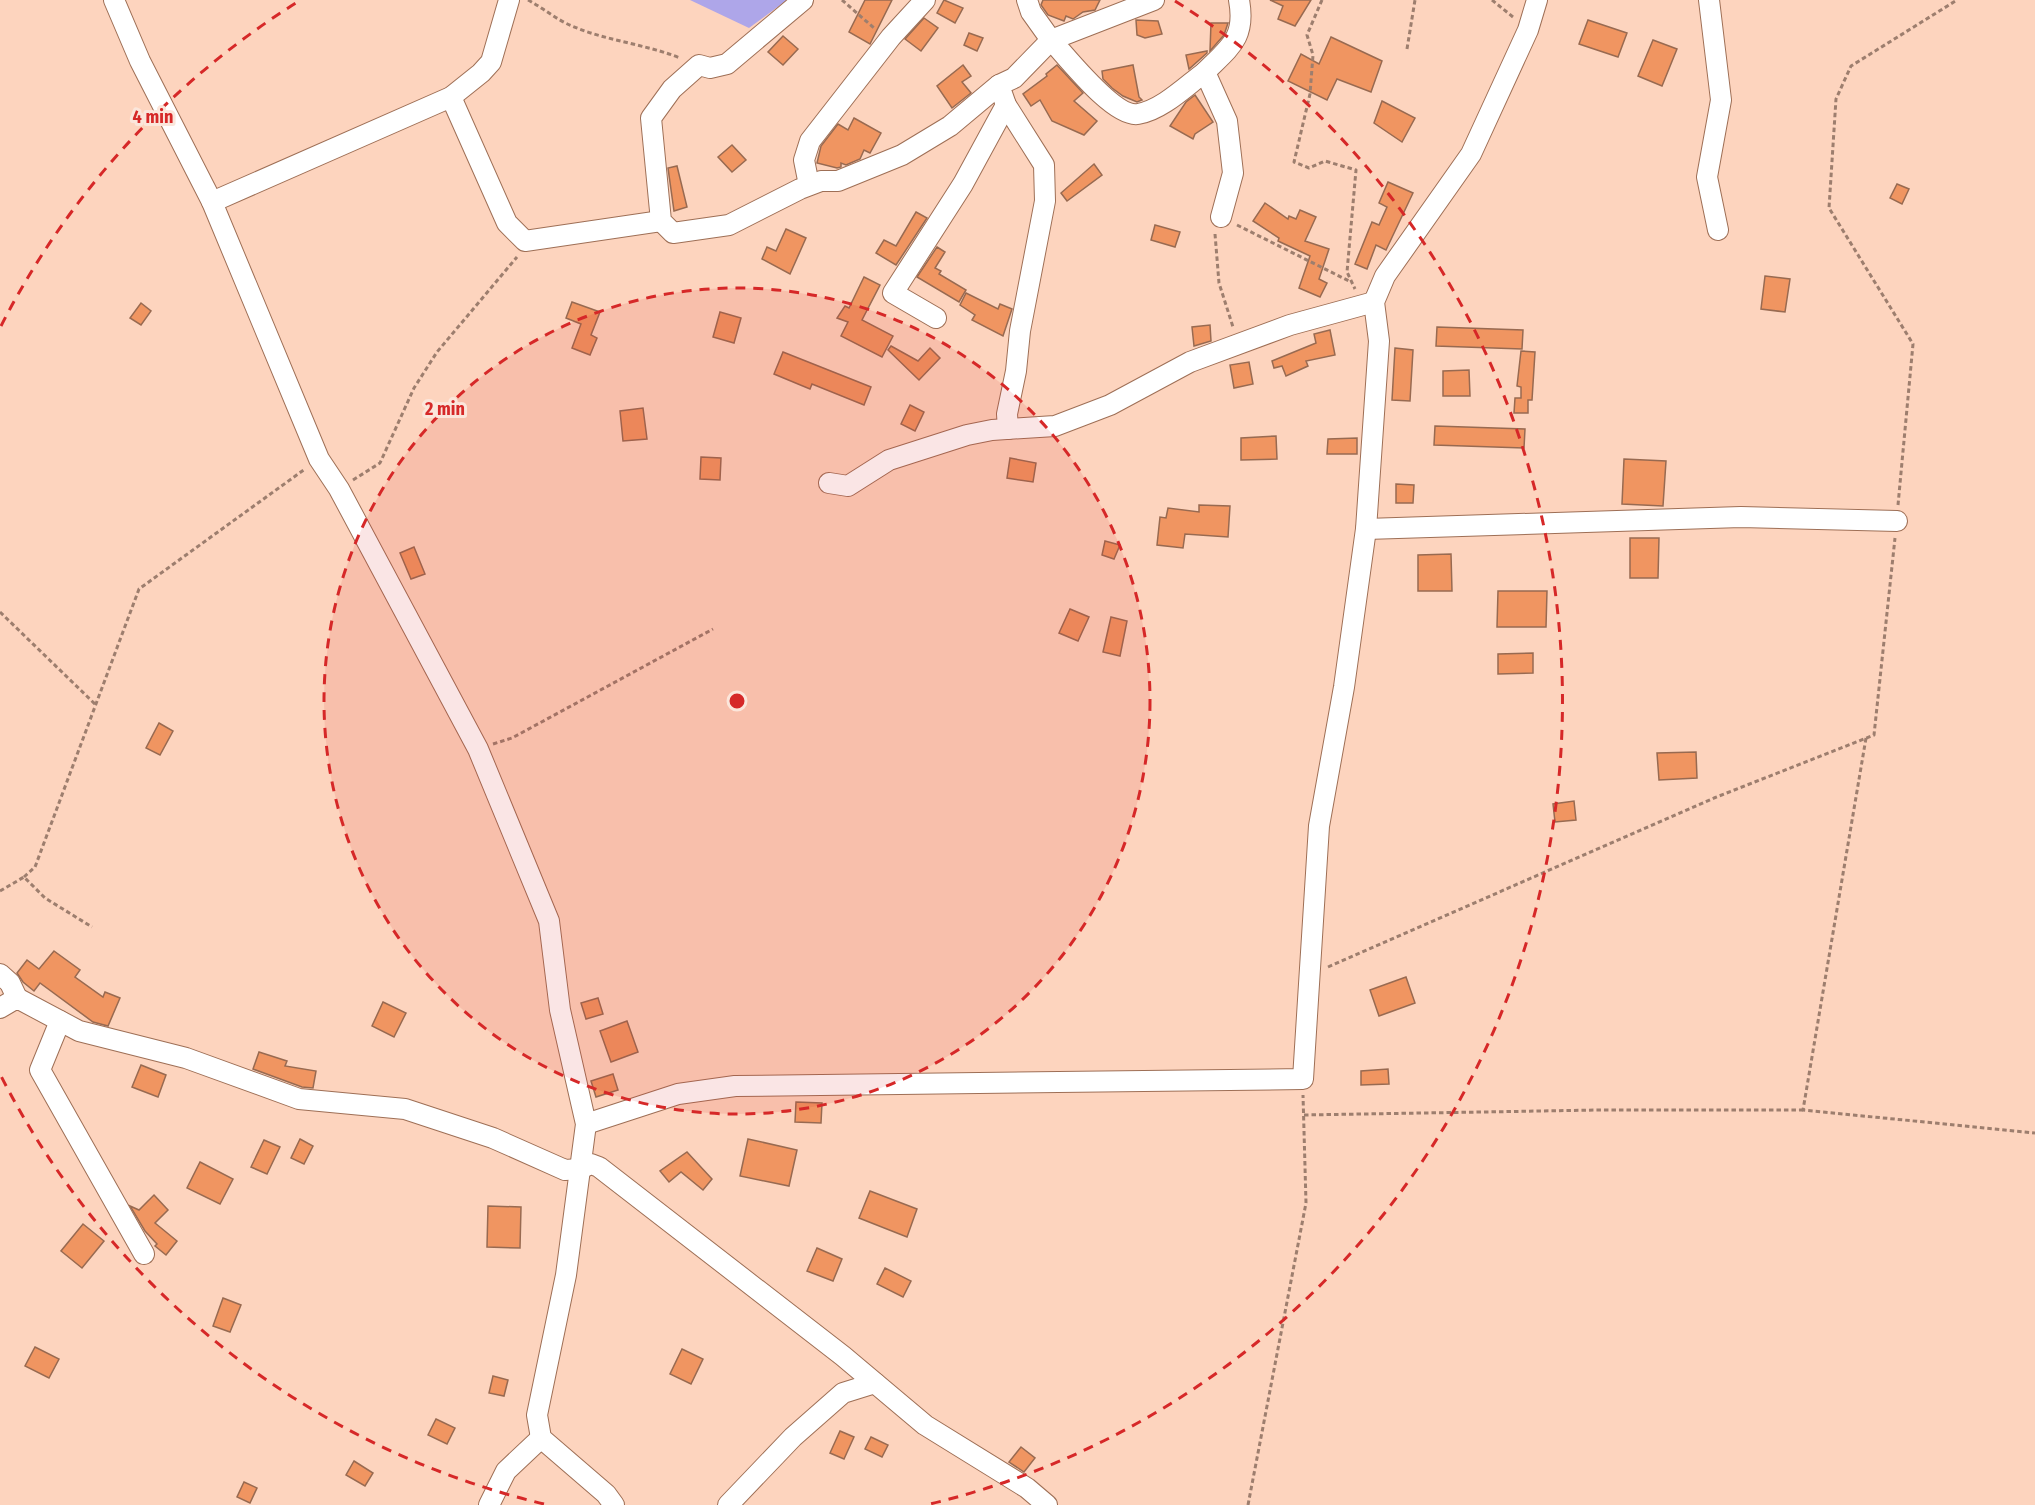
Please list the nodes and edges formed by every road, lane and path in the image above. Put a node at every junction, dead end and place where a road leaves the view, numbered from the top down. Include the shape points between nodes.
1 (114, 0) edge
2 (509, 0) edge
3 (528, 0) edge
4 (803, 0) edge
5 (842, 0) edge
6 (925, 0) edge
7 (1027, 0) edge
8 (1154, 0) edge
9 (1239, 0) edge
10 (1322, 0) edge
11 (1415, 0) edge
12 (1492, 0) edge
13 (1537, 0) edge
14 (1709, 0) edge
15 (1957, 0) edge
16 (1528, 30) junction
17 (891, 38) junction
18 (1051, 40) junction
19 (1407, 49) dead end
20 (699, 65) junction
21 (1205, 72) junction
22 (999, 85) junction
23 (451, 97) junction
24 (1006, 105) junction
25 (809, 185) junction
26 (212, 202) junction
27 (1221, 217) junction
28 (661, 221) junction
29 (1718, 230) dead end
30 (525, 241) junction
31 (1351, 282) junction
32 (1369, 303) junction
33 (936, 318) dead end
34 (1239, 344) junction
35 (1008, 429) junction
36 (319, 459) junction
37 (829, 483) dead end
38 (339, 489) junction
39 (1897, 521) junction
40 (1366, 529) junction
41 (0, 612) edge
42 (713, 630) dead end
43 (96, 705) junction
44 (1866, 738) junction
45 (477, 749) junction
46 (24, 877) junction
47 (0, 891) edge
48 (92, 927) dead end
49 (0, 974) edge
50 (1310, 975) junction
51 (8, 1003) edge
52 (60, 1021) junction
53 (1302, 1079) junction
54 (1803, 1110) junction
55 (1304, 1116) junction
56 (586, 1124) junction
57 (2035, 1133) edge
58 (580, 1169) junction
59 (144, 1254) dead end
60 (875, 1383) junction
61 (541, 1438) junction
62 (489, 1505) edge
63 (614, 1505) edge
64 (728, 1505) edge
65 (1047, 1505) edge
66 (1248, 1505) edge

1 - 26 street via 140,61
2 - 23 street via 491,62
3 - 20 path via 571,26 651,47
4 - 20 street via 727,64 710,68
5 - 17 path via 866,23
6 - 17 street
7 - 18 street
8 - 18 street
9 - 21 street via 1243,19 1237,40
10 - 31 path via 1307,35 1312,55 1310,94 1294,162 1309,168 1325,161 1356,170 1347,249
11 - 19 path
12 - 16 path
13 - 16 street
14 - 29 street via 1721,100 1707,177
15 - 39 path via 1851,66 1836,99 1829,208 1913,344
16 - 32 street via 1471,154
17 - 25 street via 810,141 804,160
18 - 21 street via 1107,100 1131,114 1158,106
18 - 22 street via 1014,78
20 - 28 street via 672,89 651,118
21 - 27 street via 1227,121 1233,173
22 - 24 street
22 - 25 street via 950,126 902,155 838,181
23 - 26 street
23 - 30 street via 507,223
24 - 33 street via 963,184 892,293
24 - 35 street via 1044,165 1045,201 1020,331
25 - 28 street via 729,225 673,234
26 - 36 street
27 - 31 path
27 - 34 path via 1215,230 1219,283
28 - 30 street
30 - 38 path via 518,256 437,352 414,388 380,463
31 - 32 path
32 - 34 street
32 - 40 street via 1380,341
34 - 35 street via 1190,362 1110,405 1055,426
35 - 37 street via 967,435 889,460 848,486
36 - 38 street
36 - 43 path via 139,589
38 - 45 street
39 - 40 street via 1741,517
39 - 44 path via 1874,735
40 - 50 street via 1344,687 1318,826
41 - 43 path
42 - 45 path via 512,738
43 - 46 path via 35,867
44 - 50 path via 1714,798
44 - 54 path
45 - 56 street via 549,921 560,1010
46 - 47 path
46 - 48 path via 45,898
49 - 51 street via 10,983
50 - 53 street
51 - 52 street
52 - 58 street via 79,1031 186,1058 299,1099 405,1108 493,1138 564,1170
52 - 59 street via 40,1070
53 - 55 path
53 - 56 street via 735,1086 678,1094
54 - 55 path
54 - 57 path
55 - 66 path via 1306,1203
56 - 58 street
58 - 60 street via 591,1164 599,1167
58 - 61 street via 566,1275 537,1416
60 - 64 street via 843,1393
60 - 65 street via 925,1425 1027,1488
61 - 62 street via 506,1471
61 - 63 street

